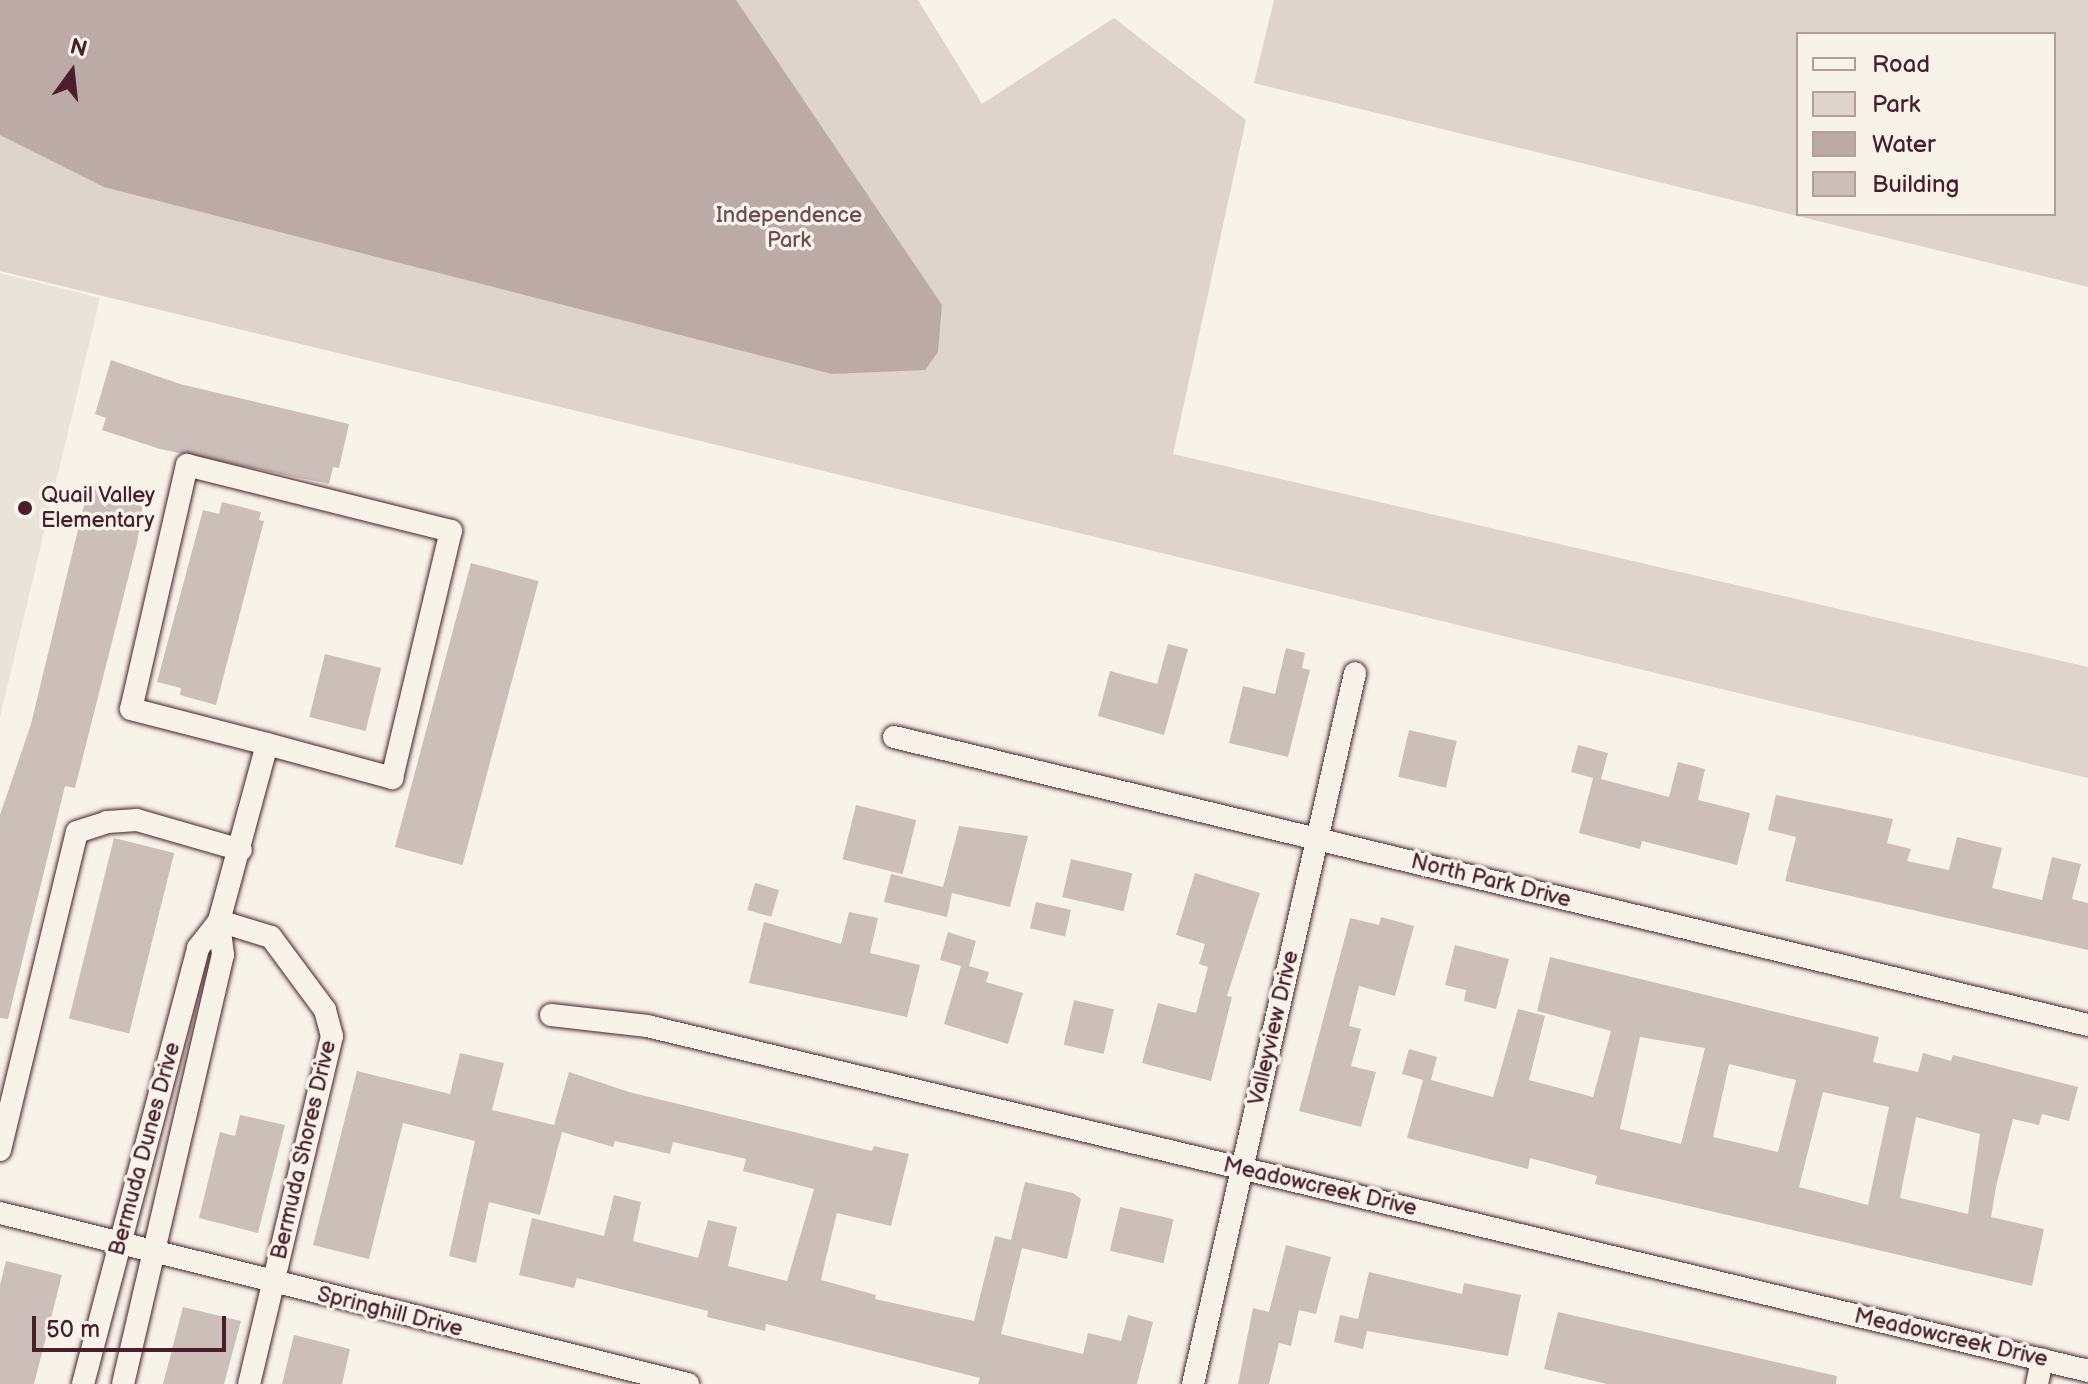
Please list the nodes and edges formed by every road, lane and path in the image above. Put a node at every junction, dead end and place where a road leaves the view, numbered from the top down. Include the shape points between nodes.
1 (1355, 673) dead end
2 (894, 737) dead end
3 (267, 744) junction
4 (1317, 839) junction
5 (241, 850) junction
6 (219, 921) junction
7 (551, 1015) dead end
8 (2088, 1025) edge
9 (0, 1150) edge
10 (1241, 1169) junction
11 (0, 1213) edge
12 (119, 1245) junction
13 (156, 1253) junction
14 (274, 1284) junction
15 (2042, 1360) junction
16 (2088, 1371) edge
17 (83, 1384) edge
18 (123, 1384) edge
19 (249, 1384) edge
20 (688, 1384) edge
21 (1193, 1384) edge
22 (2037, 1384) edge

1 - 4 street, Valleyview Drive
2 - 4 street, North Park Drive
3 - 3 street via 392,778 451,531 187,465 131,709
3 - 5 street, Bermuda Dunes Drive
4 - 8 street, North Park Drive
4 - 10 street, Valleyview Drive
5 - 6 street, Bermuda Dunes Drive
5 - 9 street via 137,820 77,832
6 - 12 street, Bermuda Dunes Drive via 198,948
6 - 13 street, Bermuda Dunes Drive via 223,955
6 - 14 street, Bermuda Shores Drive via 271,937 325,1010 332,1036
7 - 10 street, Meadowcreek Drive via 647,1026
10 - 15 street, Meadowcreek Drive
10 - 21 street, Valleyview Drive
11 - 12 street, Springhill Drive
12 - 13 street, Springhill Drive
12 - 17 street, Bermuda Dunes Drive
13 - 14 street, Springhill Drive
13 - 18 street, Bermuda Dunes Drive
14 - 19 street, Bermuda Shores Drive
14 - 20 street, Springhill Drive
15 - 16 street, Meadowcreek Drive
15 - 22 street

